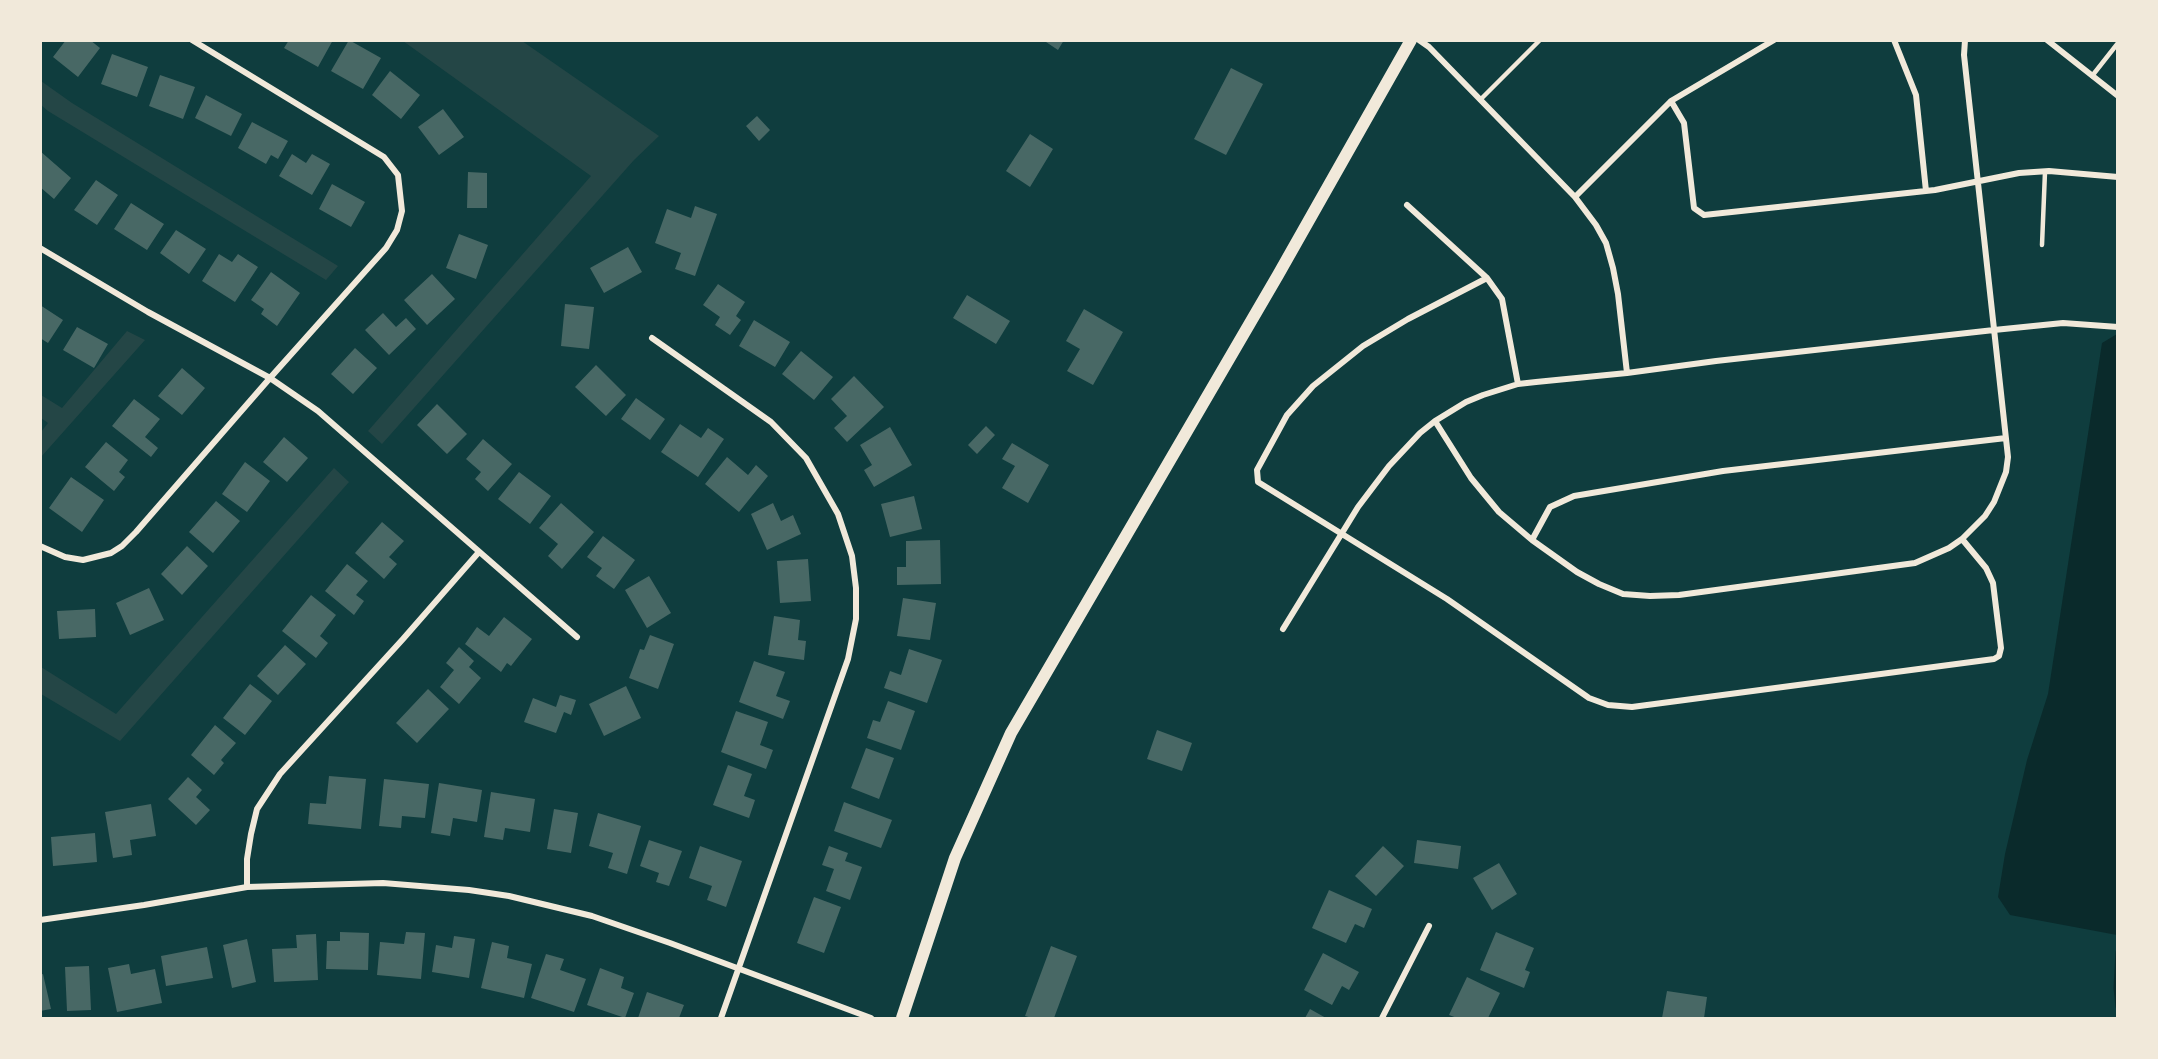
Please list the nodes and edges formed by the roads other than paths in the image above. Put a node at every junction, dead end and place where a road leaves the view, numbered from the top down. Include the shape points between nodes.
1 (192, 40) edge
2 (1411, 40) edge
3 (1419, 40) edge
4 (1540, 40) edge
5 (1774, 40) edge
6 (1894, 40) edge
7 (1965, 40) edge
8 (2047, 40) edge
9 (2118, 43) edge
10 (2092, 76) junction
11 (2118, 96) edge
12 (1480, 100) junction
13 (1671, 101) junction
14 (2045, 172) junction
15 (2118, 177) edge
16 (1978, 181) junction
17 (1926, 191) junction
18 (1575, 197) junction
19 (1407, 205) dead end
20 (2042, 245) dead end
21 (40, 248) edge
22 (1487, 278) junction
23 (2118, 327) edge
24 (1994, 330) junction
25 (652, 338) dead end
26 (1626, 374) junction
27 (270, 378) junction
28 (1518, 384) junction
29 (1435, 421) junction
30 (2006, 438) junction
31 (1342, 532) junction
32 (1962, 539) junction
33 (1532, 540) junction
34 (40, 546) edge
35 (479, 552) junction
36 (1283, 629) dead end
37 (577, 638) dead end
38 (247, 887) junction
39 (40, 920) edge
40 (1429, 926) dead end
41 (738, 968) junction
42 (721, 1018) edge
43 (871, 1018) edge
44 (902, 1018) edge
45 (1382, 1018) edge

1 - 27 street via 384,157 398,175 402,211 386,248
2 - 44 main road via 1011,733 955,858
3 - 12 street
4 - 12 lane
5 - 13 street
6 - 17 street via 1916,95
7 - 16 street
8 - 10 street
9 - 10 lane
10 - 11 street
12 - 18 street
13 - 17 street via 1683,123 1694,208 1704,215
13 - 18 street
14 - 15 street
14 - 16 street
14 - 20 lane
16 - 17 street
16 - 24 street
18 - 26 street via 1606,243 1618,294
19 - 22 street
21 - 27 street
22 - 28 street via 1502,299
22 - 31 street via 1363,346 1313,386 1287,415 1257,470 1258,482
23 - 24 street via 2063,323
24 - 26 street
24 - 30 street
25 - 41 street via 788,438 806,458 838,514 852,556 856,619 848,659
26 - 28 street
27 - 34 street via 122,546 83,560
27 - 35 street via 318,411
28 - 29 street via 1466,402
29 - 31 street via 1389,466
29 - 33 street via 1486,498
30 - 32 street via 2008,457 2001,488 1985,516
30 - 33 street via 1724,471 1574,496 1550,507
31 - 32 street via 1447,598 1589,698 1632,707 1994,659 2001,648 1993,583
31 - 36 street
32 - 33 street via 1915,563 1650,596 1623,594 1599,584
35 - 37 street
35 - 38 street via 280,774 257,809 250,834
38 - 39 street
38 - 41 street via 383,883 509,896 592,916
40 - 45 street
41 - 42 street
41 - 43 street

